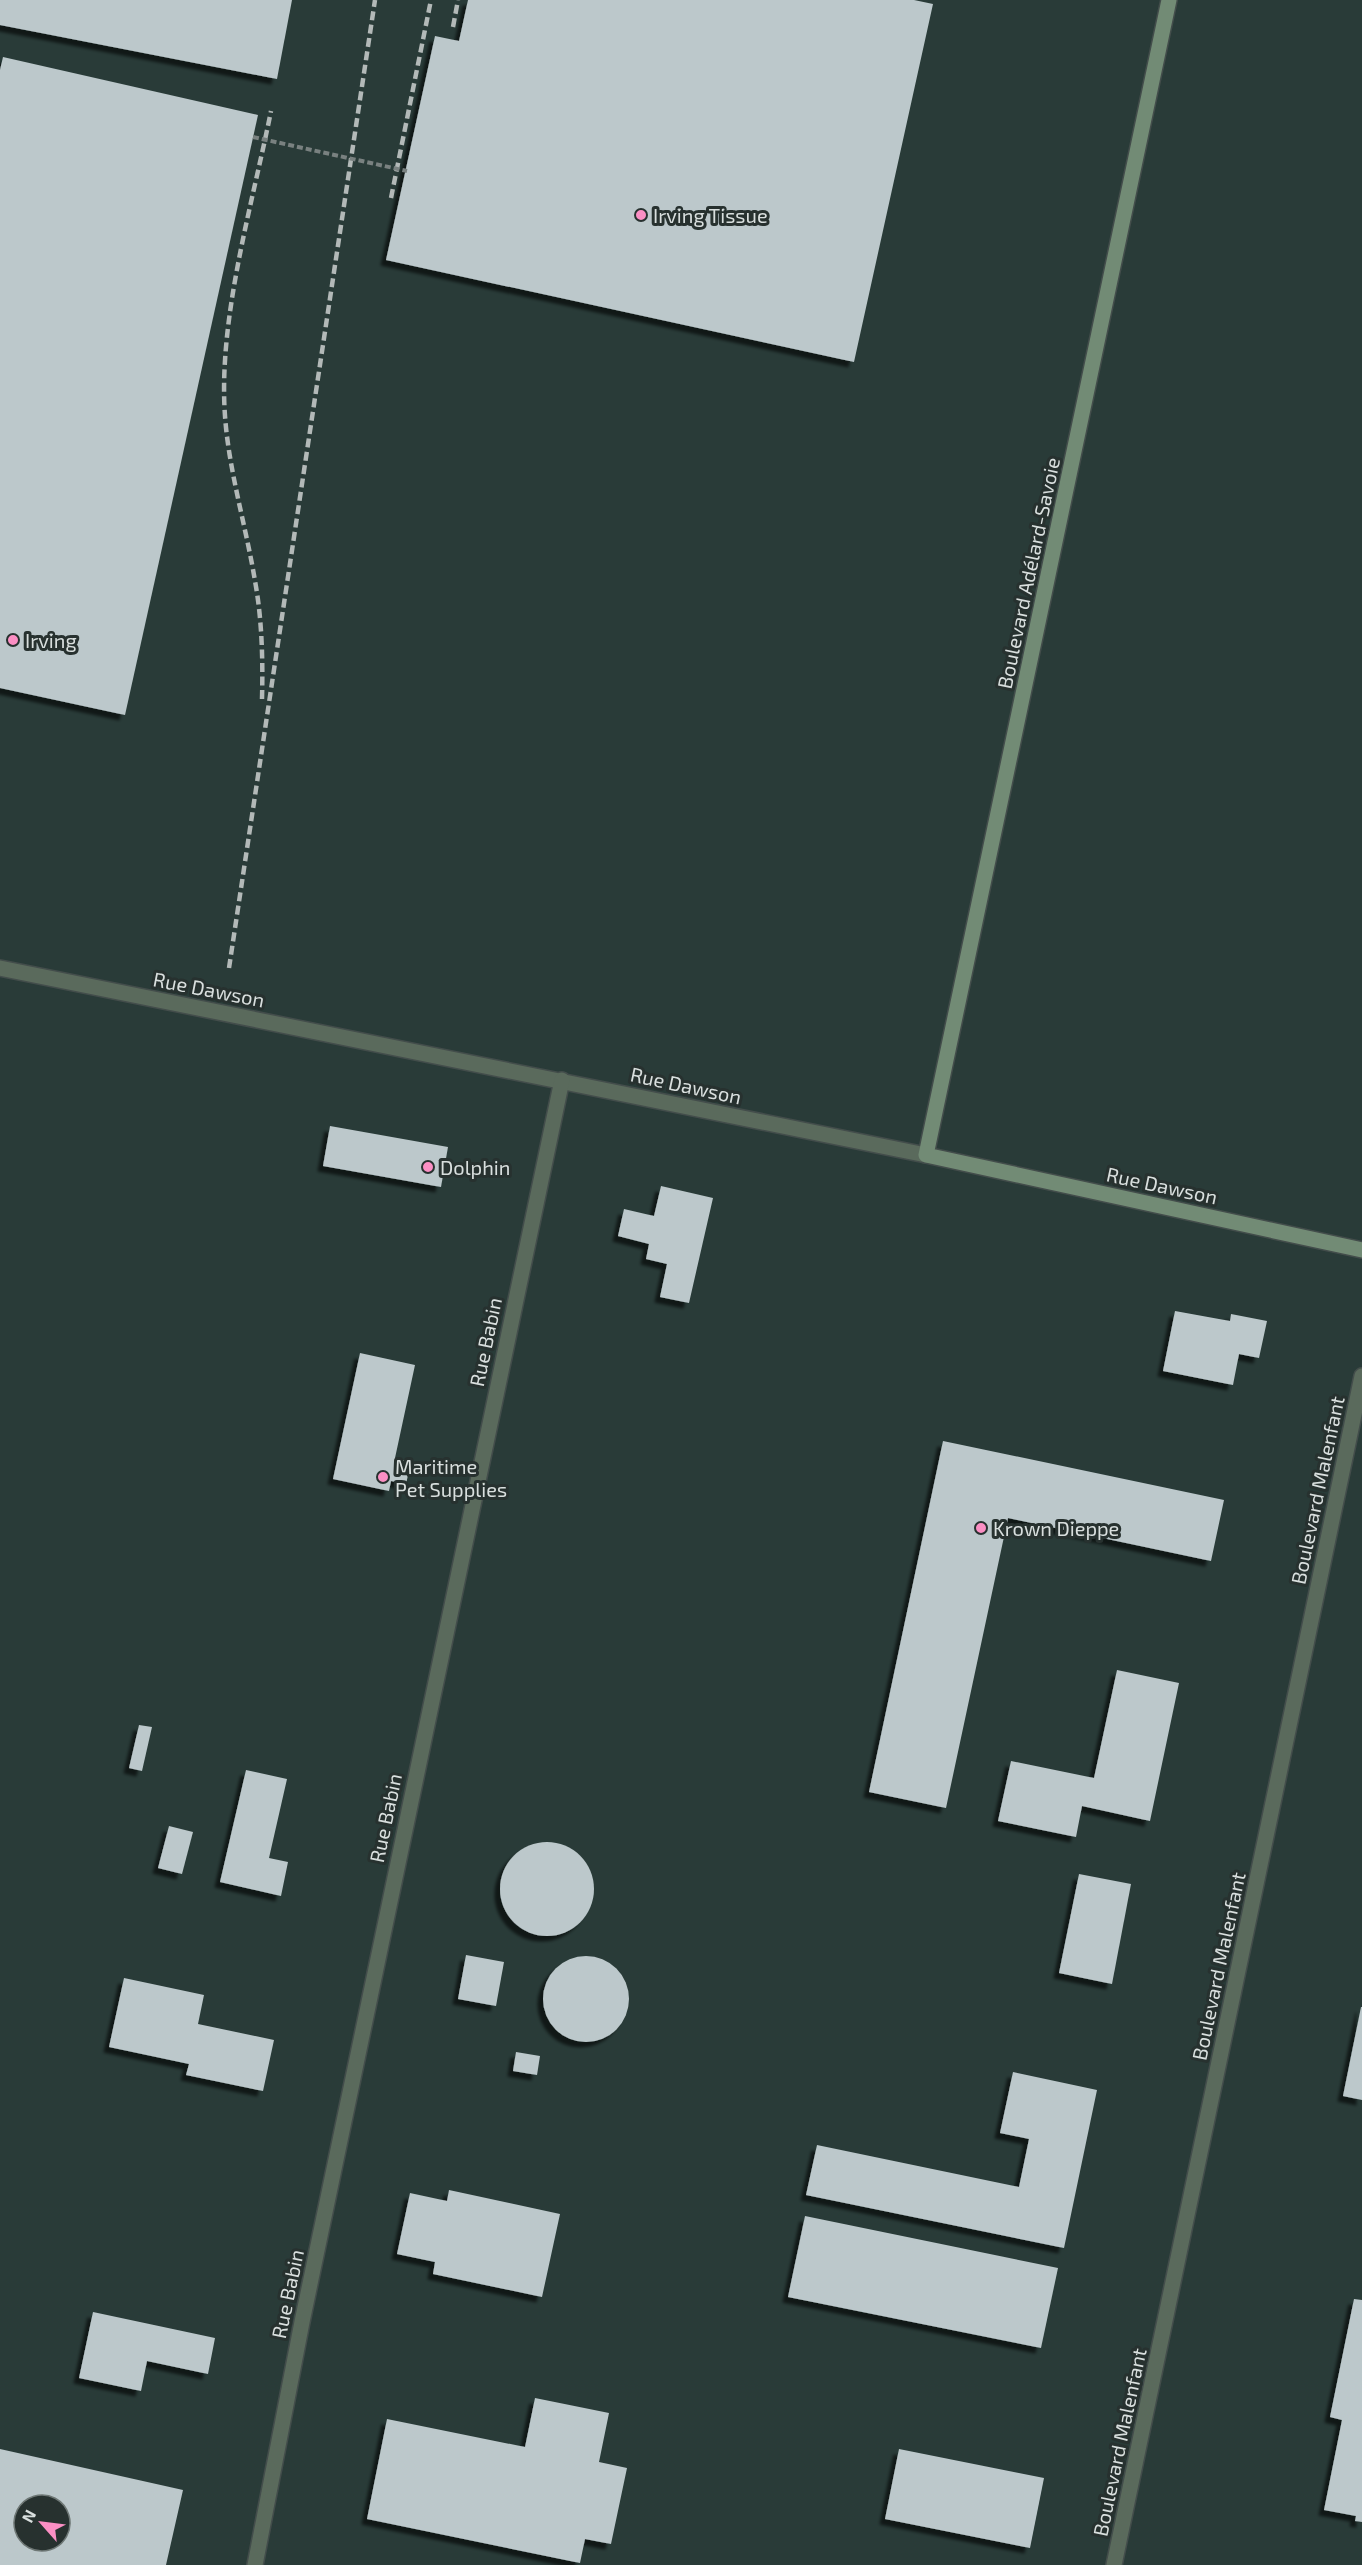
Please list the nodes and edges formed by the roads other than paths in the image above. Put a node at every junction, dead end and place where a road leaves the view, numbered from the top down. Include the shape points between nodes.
1 (1169, 0) edge
2 (0, 968) edge
3 (562, 1080) junction
4 (926, 1155) junction
5 (1362, 1250) edge
6 (1362, 1376) edge
7 (255, 2565) edge
8 (1114, 2565) edge

1 - 4 street, Boulevard Adélard-Savoie
2 - 3 street, Rue Dawson
3 - 4 street, Rue Dawson
3 - 7 street, Rue Babin via 302,2322
4 - 5 street, Rue Dawson
6 - 8 street, Boulevard Malenfant

